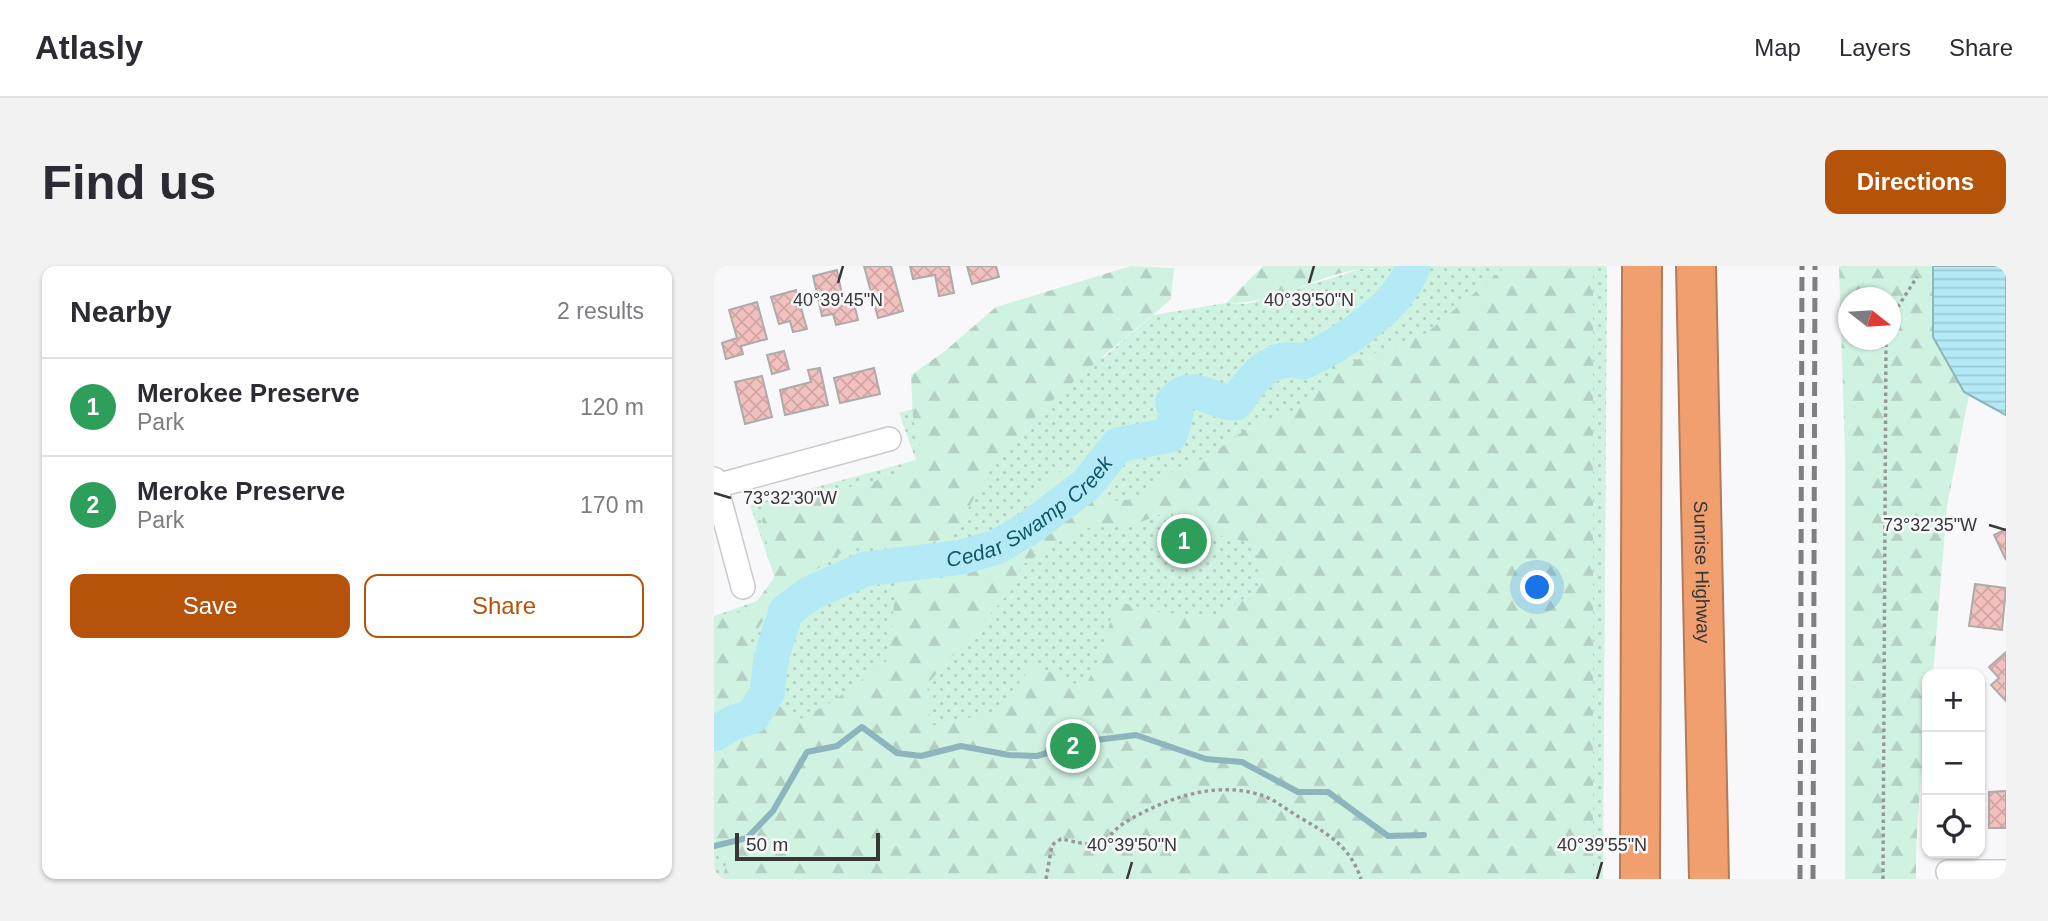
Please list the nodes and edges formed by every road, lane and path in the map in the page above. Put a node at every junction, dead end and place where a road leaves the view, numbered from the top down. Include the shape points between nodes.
1 (1642, 266) edge
2 (1696, 266) edge
3 (1917, 277) dead end
4 (1901, 303) edge
5 (1886, 350) edge
6 (889, 439) dead end
7 (715, 483) edge
8 (743, 587) dead end
9 (1948, 872) dead end
10 (2006, 872) edge
11 (1046, 879) edge
12 (1362, 879) edge
13 (1640, 879) edge
14 (1709, 879) edge
15 (1883, 879) edge

1 - 13 highway
2 - 14 highway, Sunrise Highway
3 - 4 path
5 - 15 path
6 - 7 street
7 - 8 street
9 - 10 street
11 - 12 path via 1052,845 1061,839 1090,844 1102,841 1123,824 1190,793 1219,788 1262,795 1314,826 1354,859

